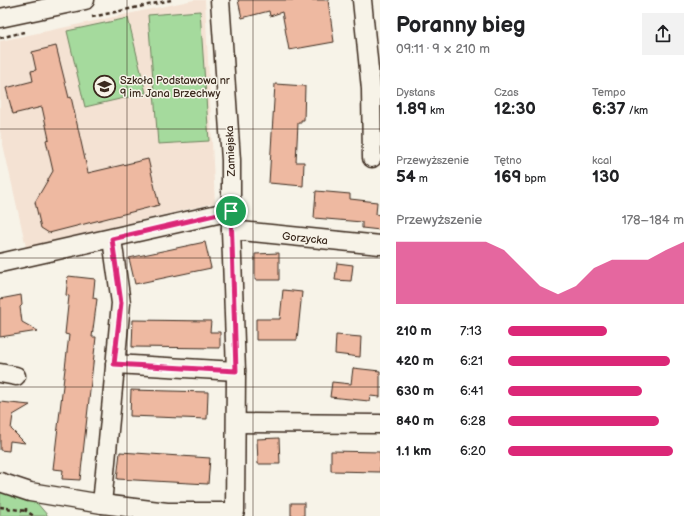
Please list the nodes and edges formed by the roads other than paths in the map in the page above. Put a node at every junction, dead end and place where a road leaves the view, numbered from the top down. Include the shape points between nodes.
1 (85, 0) edge
2 (220, 0) edge
3 (362, 0) edge
4 (0, 18) edge
5 (372, 158) dead end
6 (231, 211) junction
7 (231, 230) junction
8 (112, 239) junction
9 (380, 245) edge
10 (0, 263) edge
11 (114, 364) junction
12 (236, 371) junction
13 (237, 423) junction
14 (380, 424) edge
15 (0, 482) edge
16 (102, 504) junction

1 - 4 street
2 - 6 street, Zamiejska via 231,160
3 - 5 street via 371,89
6 - 7 street, Zamiejska
6 - 8 street
7 - 9 street, Gorzycka
7 - 12 street, Zamiejska
8 - 10 street
8 - 11 street via 121,303
11 - 12 street
11 - 16 street
12 - 13 street, Zamiejska
13 - 14 street
13 - 16 street, Zamiejska via 235,512 167,512
15 - 16 street via 30,492

